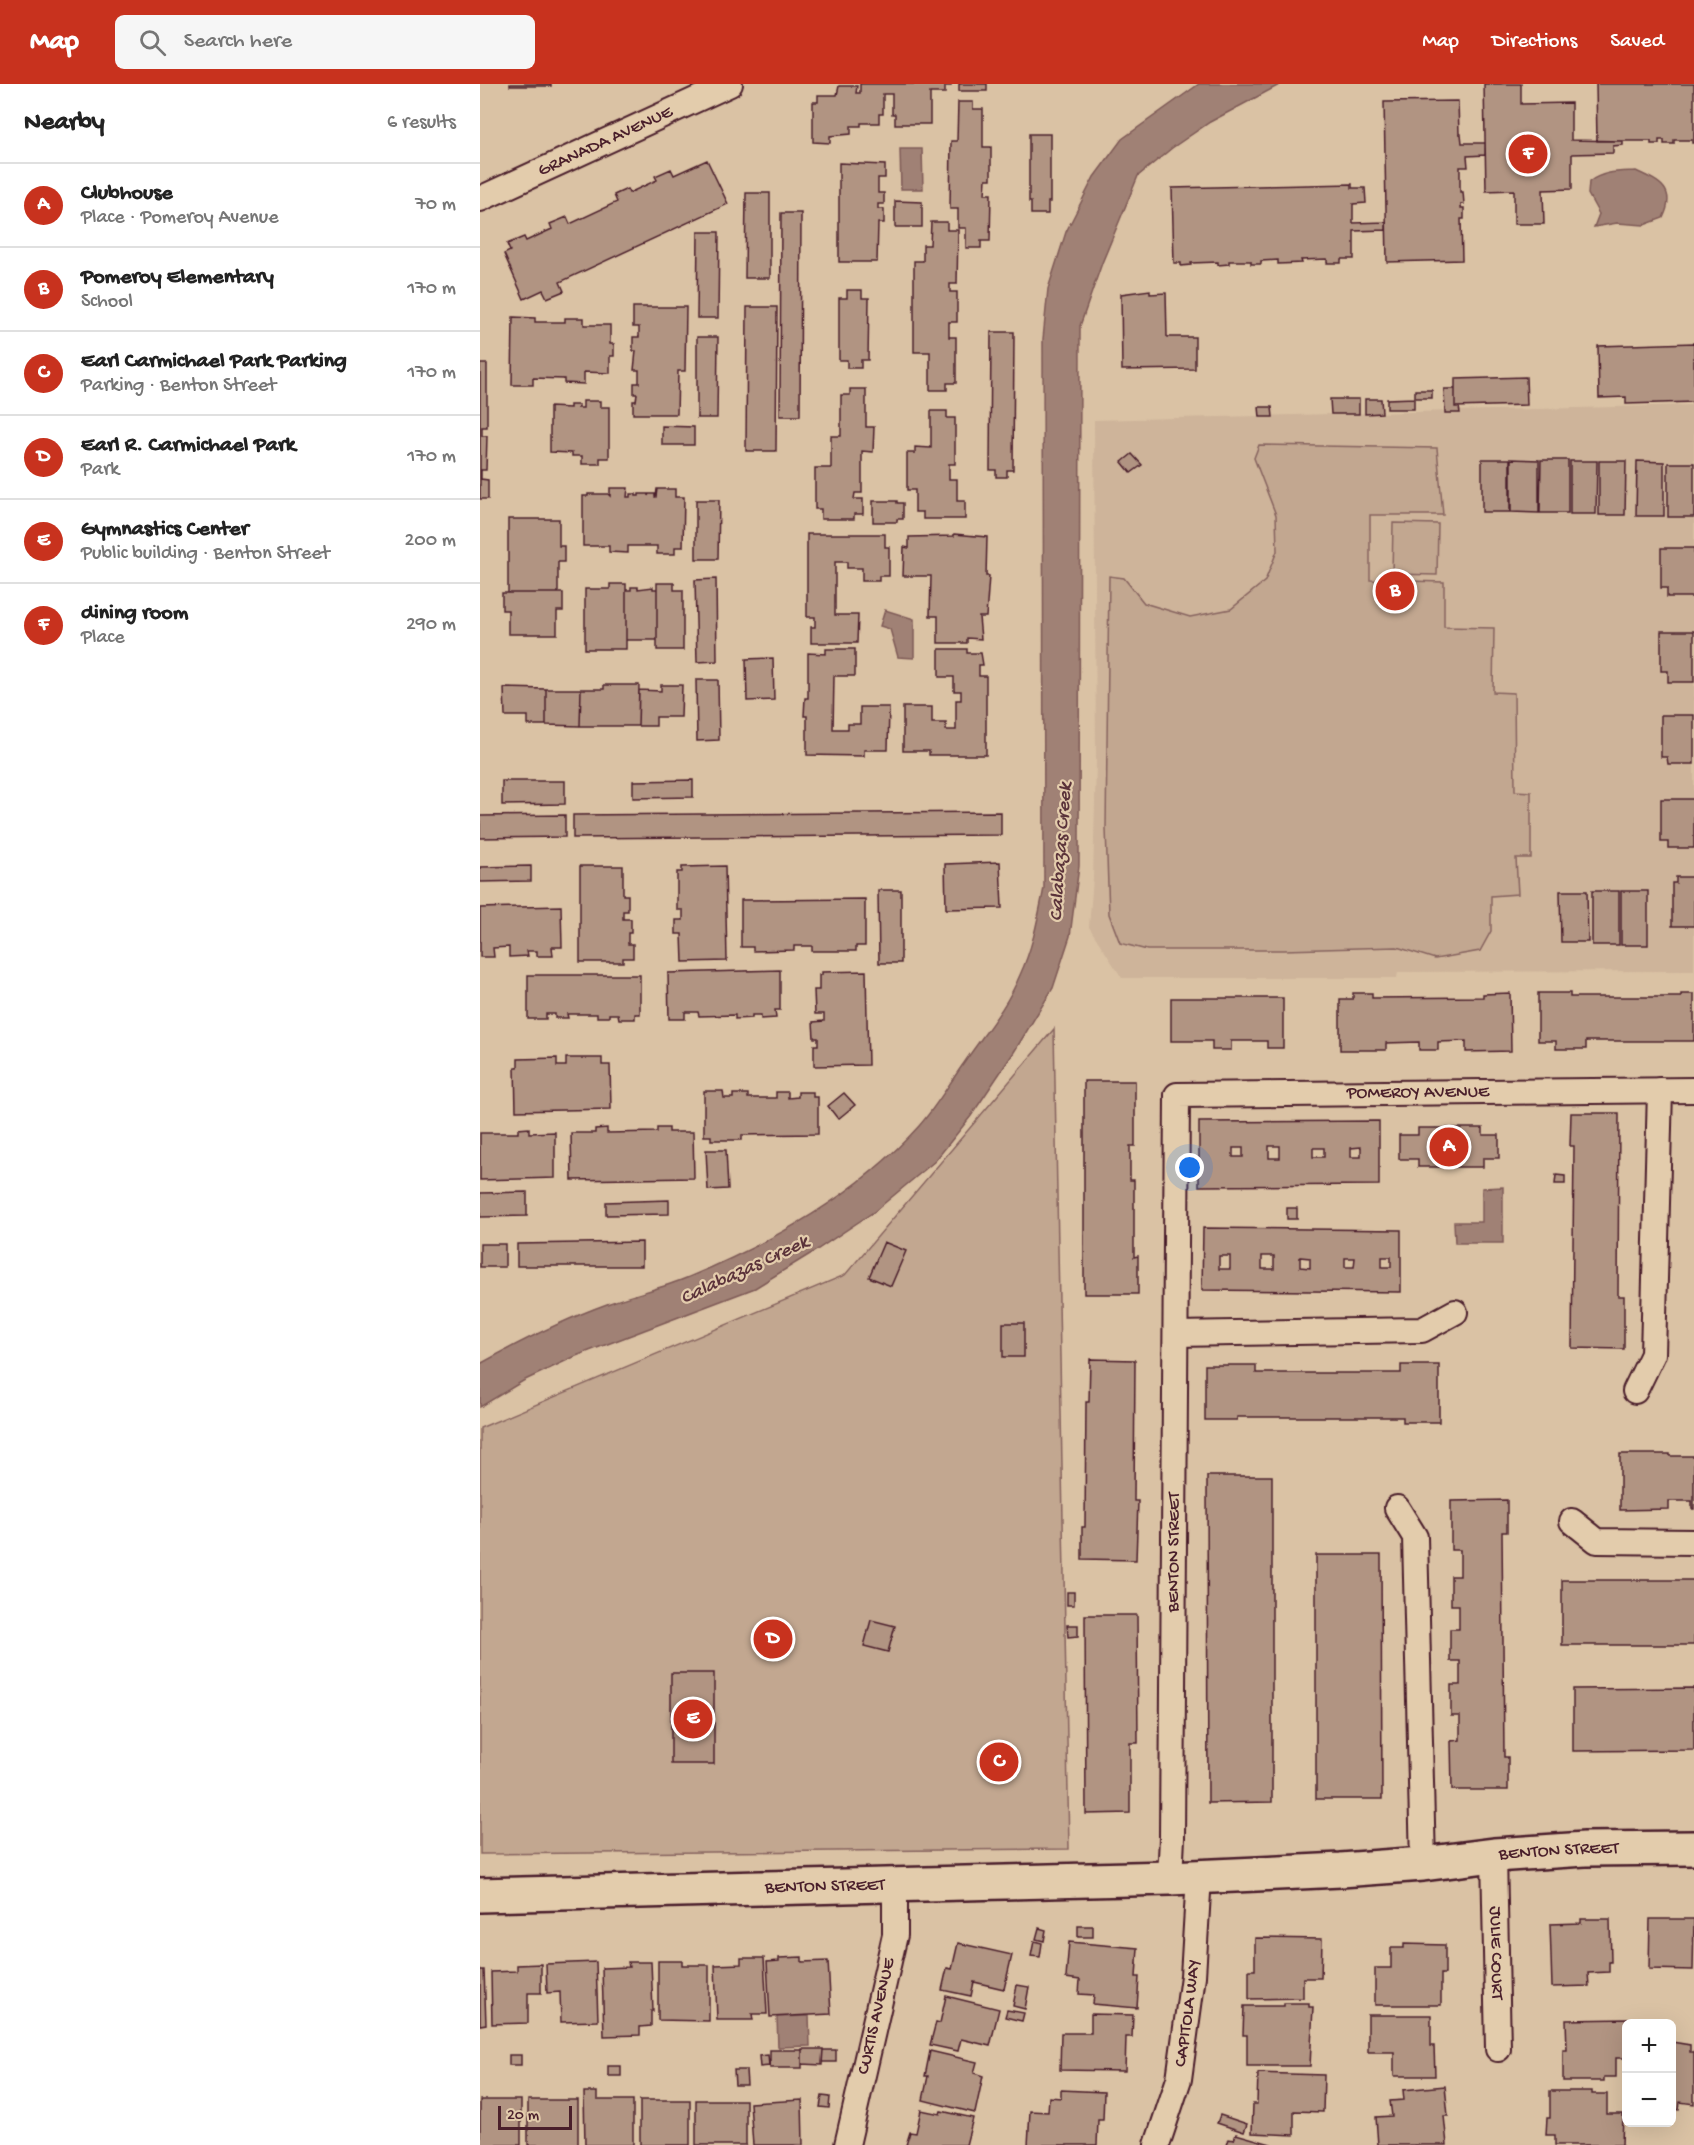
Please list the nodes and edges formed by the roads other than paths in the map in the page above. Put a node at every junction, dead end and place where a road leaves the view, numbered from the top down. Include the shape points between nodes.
1 (730, 84) edge
2 (480, 199) edge
3 (1660, 1090) junction
4 (1694, 1090) edge
5 (1177, 1095) joint
6 (1455, 1312) dead end
7 (1176, 1334) junction
8 (1635, 1391) dead end
9 (1396, 1508) dead end
10 (1572, 1521) dead end
11 (1694, 1542) edge
12 (1694, 1848) edge
13 (1494, 1855) junction
14 (1422, 1864) junction
15 (1185, 1877) junction
16 (895, 1885) junction
17 (480, 1895) edge
18 (1498, 2049) dead end
19 (847, 2145) edge
20 (1157, 2145) edge

1 - 2 street, GRANADA AVENUE
3 - 4 street, POMEROY AVENUE
3 - 5 street, POMEROY AVENUE
3 - 8 street via 1653,1354
5 - 7 street, BENTON STREET
6 - 7 street via 1422,1330
7 - 15 street, BENTON STREET via 1172,1838
9 - 14 street via 1415,1537
10 - 11 street via 1597,1541
12 - 13 main road, BENTON STREET
13 - 14 main road, BENTON STREET
13 - 18 street, JULIE COURT
14 - 15 main road, BENTON STREET
15 - 16 main road, BENTON STREET
15 - 20 street, CAPITOLA WAY via 1192,1976 1179,2079
16 - 17 main road, BENTON STREET
16 - 19 street, CURTIS AVENUE via 895,1935

